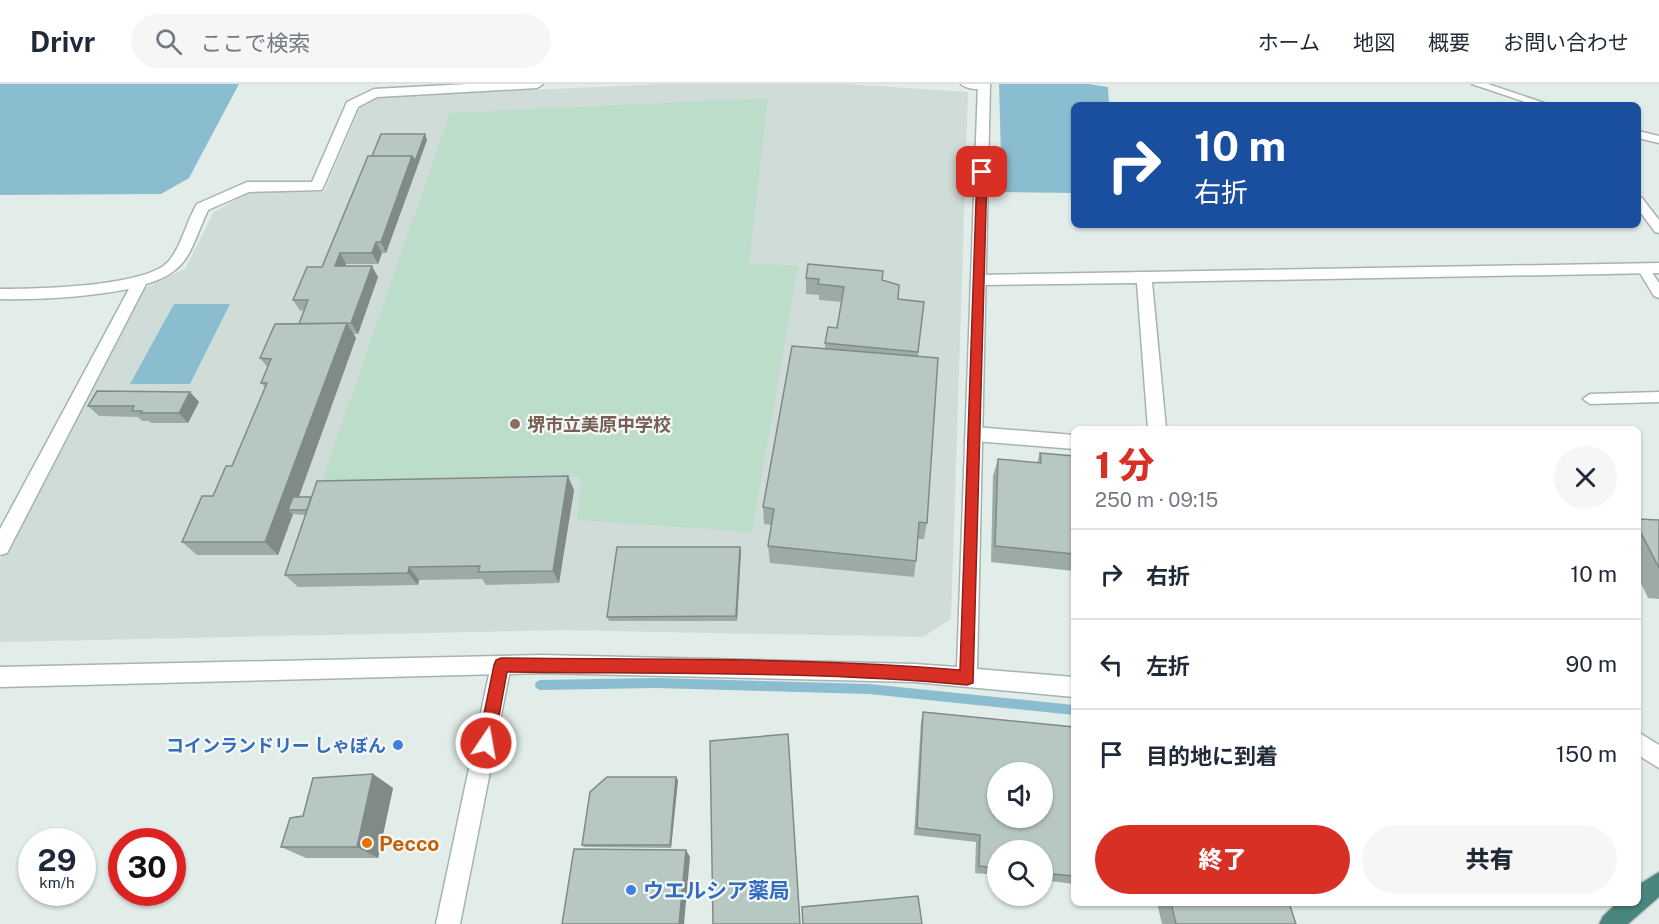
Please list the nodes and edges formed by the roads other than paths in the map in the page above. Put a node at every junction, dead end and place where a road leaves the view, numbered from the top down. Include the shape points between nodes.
1 (537, 84) edge
2 (978, 84) edge
3 (1478, 84) edge
4 (1535, 102) edge
5 (1641, 135) edge
6 (1659, 140) edge
7 (1641, 205) edge
8 (1659, 229) edge
9 (1651, 268) edge
10 (1144, 279) junction
11 (979, 280) junction
12 (140, 282) junction
13 (1659, 293) edge
14 (0, 294) edge
15 (1659, 397) edge
16 (1590, 399) dead end
17 (1157, 426) edge
18 (975, 434) junction
19 (1071, 442) edge
20 (0, 547) edge
21 (501, 665) junction
22 (0, 677) edge
23 (967, 678) junction
24 (1071, 687) edge
25 (1641, 744) edge
26 (1659, 758) edge
27 (1659, 883) edge
28 (1641, 897) edge
29 (1631, 906) edge
30 (448, 924) edge
31 (1611, 924) edge

1 - 12 street via 375,93 352,105 317,187 247,188 202,207 172,268
2 - 11 street
3 - 4 lane
5 - 6 lane
7 - 8 lane
9 - 10 street
9 - 13 lane
10 - 11 street
10 - 17 street
11 - 18 street
12 - 14 street via 30,295
12 - 20 street
15 - 16 lane
18 - 19 street
18 - 23 street
21 - 22 street
21 - 23 street via 776,669
21 - 30 street
23 - 24 street
25 - 26 street
27 - 28 highway
29 - 31 highway

